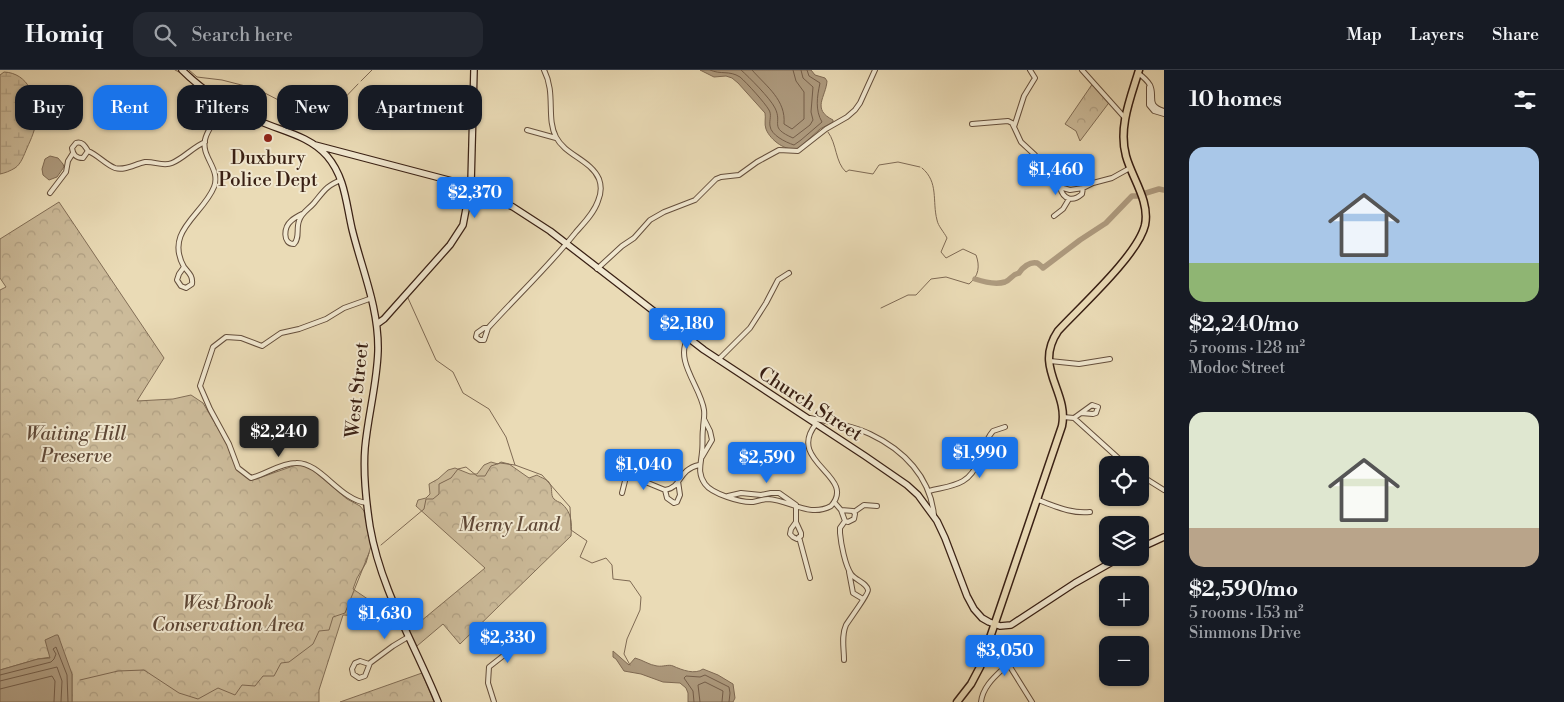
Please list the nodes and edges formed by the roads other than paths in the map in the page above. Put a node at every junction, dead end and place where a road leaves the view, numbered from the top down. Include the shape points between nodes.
1 (182, 70) edge
2 (474, 70) edge
3 (544, 70) edge
4 (875, 70) edge
5 (1030, 70) edge
6 (1082, 70) edge
7 (1139, 72) edge
8 (199, 85) edge
9 (1164, 112) edge
10 (1125, 118) junction
11 (267, 124) edge
12 (972, 124) dead end
13 (1014, 126) junction
14 (210, 130) edge
15 (527, 130) dead end
16 (556, 138) junction
17 (205, 142) junction
18 (315, 145) junction
19 (88, 151) junction
20 (334, 151) junction
21 (73, 153) junction
22 (333, 164) junction
23 (1130, 168) junction
24 (341, 180) junction
25 (471, 186) junction
26 (1060, 187) junction
27 (1083, 188) junction
28 (50, 193) dead end
29 (1069, 199) junction
30 (302, 214) junction
31 (1054, 216) dead end
32 (566, 244) junction
33 (184, 267) junction
34 (597, 269) junction
35 (789, 273) dead end
36 (372, 298) junction
37 (377, 324) junction
38 (488, 328) dead end
39 (688, 338) junction
40 (1110, 359) dead end
41 (718, 360) junction
42 (1050, 361) junction
43 (1081, 413) dead end
44 (1063, 417) junction
45 (806, 418) junction
46 (1074, 418) junction
47 (704, 419) junction
48 (816, 424) junction
49 (1005, 427) dead end
50 (1116, 456) edge
51 (702, 457) junction
52 (700, 465) junction
53 (1149, 481) edge
54 (678, 482) junction
55 (665, 490) junction
56 (1164, 490) edge
57 (929, 491) junction
58 (622, 492) dead end
59 (726, 496) junction
60 (1038, 500) junction
61 (834, 502) junction
62 (367, 503) junction
63 (877, 506) dead end
64 (798, 507) junction
65 (841, 510) junction
66 (854, 512) junction
67 (1090, 512) dead end
68 (934, 518) junction
69 (845, 521) junction
70 (796, 522) junction
71 (799, 537) junction
72 (1164, 537) edge
73 (1149, 544) edge
74 (1105, 566) edge
75 (848, 569) junction
76 (810, 578) dead end
77 (863, 599) junction
78 (996, 624) junction
79 (527, 628) dead end
80 (408, 637) junction
81 (990, 642) junction
82 (844, 660) dead end
83 (369, 664) junction
84 (1008, 664) junction
85 (438, 702) edge
86 (494, 702) edge
87 (957, 702) edge
88 (981, 702) edge
89 (1032, 702) edge

1 - 8 main road, West Street
2 - 25 main road
3 - 16 street via 550,86
4 - 34 street via 860,103 847,117 798,151 773,153 743,173 713,181 695,200 655,216
5 - 13 street via 1034,78
6 - 10 street
7 - 9 street via 1151,89 1152,103
7 - 10 main road
10 - 23 main road via 1124,145
11 - 18 main road, West Street
12 - 13 street via 1005,121
13 - 26 street via 1018,138 1035,155 1046,176
14 - 17 street
15 - 16 street
16 - 32 street via 567,151 594,171 601,194
17 - 19 street via 172,163 143,162 123,169 115,168
17 - 33 street via 216,180 211,193 180,237
18 - 20 main road, Church Street
18 - 22 main road, West Street
19 - 21 street via 82,158
19 - 21 street via 78,143 72,148
20 - 22 main road
20 - 25 main road, Church Street
21 - 28 street via 66,172
22 - 24 main road, West Street
23 - 27 street
23 - 42 main road via 1144,207 1142,233 1115,270 1058,331 1051,344
24 - 30 street via 323,190
24 - 36 main road, West Street
25 - 32 main road, Church Street via 513,207
25 - 37 main road via 464,221 456,237
26 - 27 street via 1070,190
26 - 29 street
27 - 29 street via 1080,196
29 - 31 street
30 - 30 street via 287,226 286,238 290,244 297,241
32 - 34 main road, Church Street
32 - 38 street
33 - 33 street via 192,279 192,284 186,288 178,280
34 - 39 main road, Church Street
35 - 41 street via 778,280 750,328
36 - 37 main road, West Street
36 - 62 street via 344,308 326,319 281,333 262,346 241,338 226,337 213,347 200,390 242,472 251,478 290,464 304,464 350,497
37 - 62 main road, West Street via 376,377 364,459
39 - 41 main road, Church Street
39 - 47 street via 684,356 703,404
40 - 42 street via 1079,364
41 - 45 main road, Church Street
42 - 44 main road
43 - 46 street
44 - 46 street
44 - 60 main road
45 - 48 main road, Church Street
45 - 57 street via 845,425 877,437 910,462
46 - 50 street
47 - 51 street
47 - 51 street via 712,440
48 - 61 street via 810,431 807,446 834,481
48 - 68 main road, Church Street via 906,485 918,495
49 - 57 street via 990,435 974,472 968,478
51 - 52 street
52 - 54 street via 686,470
52 - 59 street via 705,486
53 - 56 street
54 - 55 street
54 - 55 street via 680,495 677,502 667,498
55 - 58 street via 634,474 626,478
57 - 68 street
59 - 64 street via 746,502 768,499
59 - 64 street via 778,493
60 - 67 street via 1064,510
60 - 78 main road
61 - 64 street via 821,510
61 - 65 street
62 - 80 main road, West Street via 373,541 388,593
63 - 66 street via 864,505
64 - 70 street
65 - 66 street
65 - 69 street
66 - 69 street via 852,520
68 - 78 main road, Church Street via 971,606 982,618
69 - 75 street via 840,533
70 - 71 street via 801,532
70 - 71 street via 790,534
71 - 76 street
72 - 73 main road
74 - 78 main road via 1012,624
75 - 77 street via 852,589
75 - 77 street via 855,579 868,587
77 - 82 street via 843,632
78 - 81 main road
79 - 86 street via 490,667 488,683
80 - 83 street
80 - 85 main road, West Street
81 - 84 street
81 - 87 main road via 972,684
83 - 83 street via 365,676 360,678 353,674 355,663
84 - 88 street via 986,686
84 - 89 street

